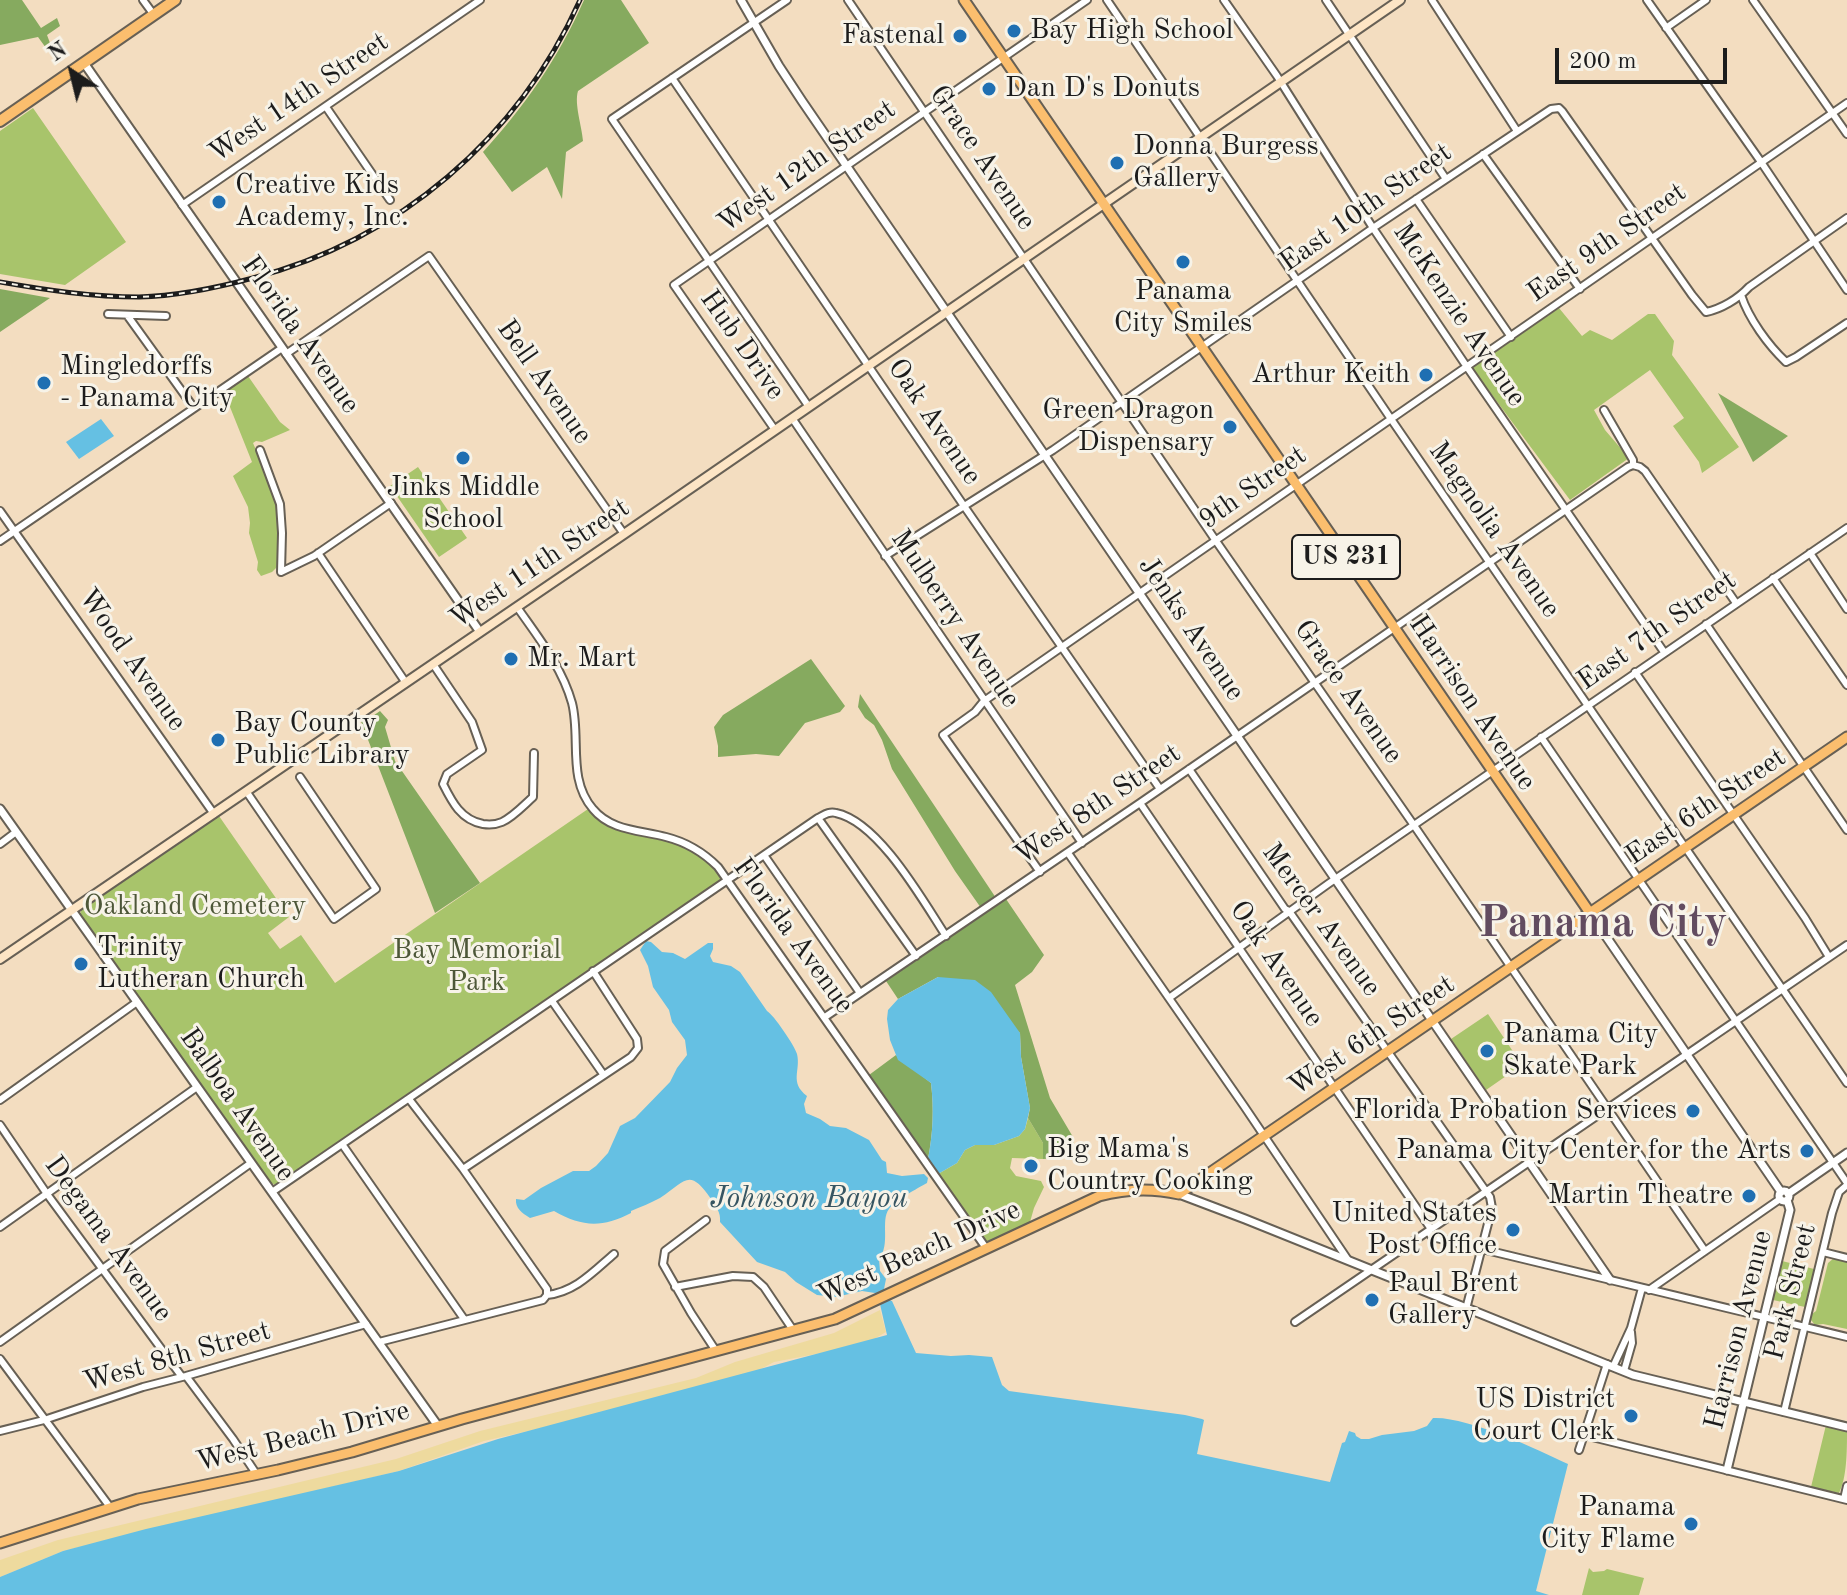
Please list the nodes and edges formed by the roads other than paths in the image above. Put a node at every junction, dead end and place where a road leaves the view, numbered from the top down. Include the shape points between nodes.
1 (143, 0) edge
2 (175, 0) edge
3 (480, 0) edge
4 (741, 0) edge
5 (787, 0) edge
6 (848, 0) edge
7 (964, 0) edge
8 (1087, 0) edge
9 (1107, 0) edge
10 (1224, 0) edge
11 (1326, 0) edge
12 (1400, 0) edge
13 (1432, 0) edge
14 (1647, 0) edge
15 (1706, 0) edge
16 (1753, 0) edge
17 (154, 15) junction
18 (754, 23) junction
19 (1666, 28) junction
20 (1349, 35) junction
21 (1004, 58) junction
22 (84, 63) junction
23 (672, 78) junction
24 (1281, 82) junction
25 (1847, 103) edge
26 (326, 107) junction
27 (925, 113) junction
28 (1833, 113) junction
29 (0, 121) edge
30 (1517, 131) junction
31 (1847, 134) edge
32 (1201, 137) junction
33 (1483, 154) junction
34 (1761, 163) junction
35 (847, 166) junction
36 (1446, 179) junction
37 (1416, 199) junction
38 (390, 200) dead end
39 (1104, 204) junction
40 (182, 205) junction
41 (1847, 218) edge
42 (770, 220) junction
43 (1373, 228) junction
44 (1652, 238) junction
45 (1813, 242) junction
46 (1025, 259) junction
47 (709, 261) junction
48 (1298, 281) junction
49 (674, 285) joint
50 (1580, 289) junction
51 (1847, 290) edge
52 (1741, 295) junction
53 (947, 312) junction
54 (108, 314) dead end
55 (127, 315) junction
56 (166, 316) dead end
57 (1847, 323) edge
58 (1511, 337) junction
59 (1202, 347) junction
60 (284, 351) junction
61 (869, 366) junction
62 (1467, 367) junction
63 (1121, 401) junction
64 (809, 407) junction
65 (194, 408) junction
66 (1604, 410) dead end
67 (792, 418) junction
68 (1391, 419) junction
69 (775, 430) junction
70 (260, 450) dead end
71 (1045, 455) junction
72 (1633, 465) junction
73 (1297, 485) junction
74 (391, 503) junction
75 (964, 506) junction
76 (0, 511) edge
77 (1565, 511) junction
78 (14, 531) junction
79 (1846, 531) edge
80 (624, 534) junction
81 (0, 541) edge
82 (1216, 541) junction
83 (318, 553) junction
84 (1810, 553) junction
85 (885, 556) junction
86 (1490, 563) junction
87 (1773, 578) junction
88 (1140, 593) junction
89 (1736, 603) junction
90 (517, 607) junction
91 (1847, 609) edge
92 (1706, 624) junction
93 (1394, 628) junction
94 (480, 632) junction
95 (1061, 648) junction
96 (1664, 652) junction
97 (433, 664) junction
98 (1635, 672) junction
99 (406, 683) junction
100 (1315, 683) junction
101 (1847, 685) edge
102 (984, 701) junction
103 (1588, 705) junction
104 (1237, 736) junction
105 (1541, 737) junction
106 (1847, 737) edge
107 (534, 753) dead end
108 (1804, 767) junction
109 (1189, 769) junction
110 (1492, 770) junction
111 (300, 777) dead end
112 (1160, 789) junction
113 (246, 791) junction
114 (1140, 803) junction
115 (0, 809) edge
116 (214, 814) junction
117 (1733, 815) junction
118 (818, 818) junction
119 (1413, 824) junction
120 (1847, 830) edge
121 (16, 832) junction
122 (1082, 843) junction
123 (0, 844) edge
124 (1686, 848) junction
125 (1068, 853) junction
126 (764, 855) junction
127 (1040, 872) junction
128 (728, 879) junction
129 (1335, 879) junction
130 (1639, 880) junction
131 (71, 911) junction
132 (1289, 911) junction
133 (1590, 913) junction
134 (946, 936) junction
135 (1847, 945) edge
136 (1239, 948) junction
137 (916, 956) junction
138 (1829, 957) junction
139 (0, 959) edge
140 (1511, 967) junction
141 (593, 971) junction
142 (1782, 989) junction
143 (860, 993) junction
144 (1169, 998) junction
145 (552, 1001) junction
146 (137, 1002) junction
147 (825, 1017) junction
148 (1735, 1020) junction
149 (1433, 1021) junction
150 (1388, 1051) junction
151 (1686, 1054) junction
152 (603, 1074) junction
153 (1847, 1083) edge
154 (197, 1087) junction
155 (1334, 1088) junction
156 (409, 1099) junction
157 (0, 1100) edge
158 (1607, 1108) junction
159 (0, 1125) edge
160 (1264, 1136) junction
161 (342, 1144) junction
162 (1847, 1153) edge
163 (1529, 1162) junction
164 (251, 1163) junction
165 (1833, 1163) junction
166 (463, 1169) junction
167 (1847, 1184) edge
168 (1485, 1191) junction
169 (272, 1192) junction
170 (47, 1194) junction
171 (1179, 1194) junction
172 (1784, 1196) junction
173 (706, 1220) dead end
174 (0, 1227) edge
175 (1429, 1230) junction
176 (986, 1248) junction
177 (1482, 1248) junction
178 (1705, 1251) junction
179 (1823, 1252) junction
180 (614, 1254) dead end
181 (1847, 1258) edge
182 (1348, 1260) junction
183 (103, 1268) junction
184 (1370, 1270) junction
185 (1610, 1280) junction
186 (675, 1287) junction
187 (1645, 1289) junction
188 (547, 1295) junction
189 (1466, 1309) junction
190 (1765, 1317) junction
191 (464, 1319) junction
192 (1295, 1322) dead end
193 (366, 1324) junction
194 (1804, 1327) junction
195 (1631, 1328) junction
196 (793, 1330) junction
197 (1847, 1337) edge
198 (0, 1342) edge
199 (379, 1342) junction
200 (716, 1351) junction
201 (0, 1359) edge
202 (1610, 1365) junction
203 (1624, 1371) junction
204 (184, 1377) junction
205 (1744, 1402) junction
206 (1784, 1412) junction
207 (44, 1420) junction
208 (438, 1426) junction
209 (1847, 1427) edge
210 (0, 1431) edge
211 (1584, 1435) junction
212 (1579, 1450) dead end
213 (1727, 1470) junction
214 (257, 1475) junction
215 (1847, 1486) edge
216 (1845, 1500) edge
217 (110, 1507) junction
218 (0, 1543) edge

1 - 17 street
2 - 17 highway
3 - 26 street, West 14th Street
4 - 18 street, Jenks Avenue
5 - 18 street
6 - 27 street, Grace Avenue
7 - 21 main road, Harrison Avenue / US 231
8 - 21 street, West 12th Street
9 - 32 street, Magnolia Avenue
10 - 24 street, McKenzie Avenue
11 - 20 street
12 - 20 main road, West 11th Street
13 - 30 street
14 - 19 street
15 - 19 street
16 - 28 street
17 - 22 highway
18 - 23 street
18 - 35 street, Jenks Avenue
19 - 34 street
20 - 24 main road, West 11th Street
20 - 36 street
21 - 27 street, West 12th Street
21 - 39 main road, Harrison Avenue / US 231
22 - 29 highway
22 - 40 street, Florida Avenue
23 - 42 street, Oak Avenue
23 - 47 street via 612,119
24 - 32 main road, West 11th Street
24 - 43 street, McKenzie Avenue
25 - 28 street, East 9th Street
26 - 38 street
26 - 40 street, West 14th Street
27 - 35 street, West 12th Street
27 - 46 street, Grace Avenue
28 - 31 street
28 - 34 street, East 9th Street
30 - 33 street, East 10th Street
30 - 44 street, East 10th Street via 1556,107 1562,111
32 - 39 main road, West 11th Street
32 - 48 street, Magnolia Avenue
33 - 36 street, East 10th Street
33 - 50 street
34 - 44 street, East 9th Street
34 - 45 street
35 - 42 street, West 12th Street
35 - 53 street, Jenks Avenue
36 - 37 street, East 10th Street
37 - 43 street, East 10th Street
37 - 58 street
39 - 46 main road, West 11th Street
39 - 59 main road, Harrison Avenue / US 231
40 - 60 street, Florida Avenue
41 - 45 street
42 - 47 street, West 12th Street
42 - 61 street, Oak Avenue
43 - 48 street, East 10th Street
43 - 62 street, McKenzie Avenue
44 - 50 street, East 9th Street
44 - 52 street via 1706,312
45 - 51 street
45 - 52 street
46 - 53 main road, West 11th Street
46 - 63 street, Grace Avenue
47 - 49 street, West 12th Street
47 - 64 street
48 - 59 street, East 10th Street
48 - 68 street, Magnolia Avenue
49 - 69 street, Hub Drive
50 - 58 street, East 9th Street
52 - 57 street via 1786,362
53 - 61 main road, West 11th Street
53 - 71 street, Jenks Avenue
54 - 55 street
55 - 56 street
55 - 65 street
58 - 62 street, East 9th Street
59 - 63 street, East 10th Street
59 - 73 main road, Harrison Avenue / US 231
60 - 65 street
60 - 74 street, Florida Avenue
60 - 80 street, Bell Avenue via 429,256
61 - 64 main road, West 11th Street
61 - 75 street, Oak Avenue
62 - 68 street, East 9th Street
62 - 77 street, McKenzie Avenue
63 - 71 street, East 10th Street
63 - 82 street, Grace Avenue
64 - 67 main road, West 11th Street
65 - 78 street
66 - 72 street
67 - 69 main road, West 11th Street
67 - 85 street, Mulberry Avenue
68 - 73 street, 9th Street
68 - 86 street, Magnolia Avenue
69 - 80 main road, West 11th Street
70 - 83 street via 280,504 281,572
71 - 75 street, East 10th Street
71 - 88 street, Jenks Avenue
72 - 77 street, West 8th Street
72 - 89 street via 1645,471
73 - 82 street, 9th Street
73 - 93 main road, Harrison Avenue / US 231
74 - 83 street
74 - 94 street, Florida Avenue
75 - 85 street, East 10th Street
75 - 95 street, Oak Avenue
76 - 78 street, Wood Avenue
77 - 86 street, West 8th Street
77 - 96 street, McKenzie Avenue
78 - 81 street
78 - 116 street, Wood Avenue
79 - 84 street, East 7th Street
80 - 90 main road, West 11th Street
82 - 88 street, 9th Street
82 - 100 street, Grace Avenue
83 - 99 street
84 - 87 street, East 7th Street
84 - 91 street
85 - 102 street, Mulberry Avenue
86 - 93 street, West 8th Street
86 - 103 street, Magnolia Avenue
87 - 89 street, East 7th Street
87 - 101 street
88 - 95 street, 9th Street
88 - 104 street, Jenks Avenue
89 - 92 street, East 7th Street
90 - 94 main road, West 11th Street
90 - 128 street, Florida Avenue via 568,689 578,779 592,808 617,826 692,847
92 - 96 street, East 7th Street
92 - 108 street
93 - 100 street, West 8th Street
93 - 110 main road, Harrison Avenue / US 231
94 - 97 main road, West 11th Street
95 - 102 street, 9th Street
95 - 112 street, Oak Avenue
96 - 98 street, East 7th Street
97 - 99 main road, West 11th Street
97 - 107 street via 472,722 482,750 447,774 443,784 463,816 493,825 533,797
98 - 103 street, East 7th Street
98 - 117 street
99 - 113 main road, West 11th Street
100 - 104 street, West 8th Street
100 - 119 street, Grace Avenue
102 - 122 street, Mulberry Avenue
102 - 127 street via 943,735
103 - 105 street, East 7th Street
103 - 124 street, Magnolia Avenue
104 - 109 street, West 8th Street
104 - 129 street, Jenks Avenue
105 - 110 street, East 7th Street
105 - 130 street
106 - 108 main road, East 6th Street
108 - 117 main road, East 6th Street
108 - 120 street
109 - 112 street, West 8th Street
109 - 132 street, Mercer Avenue
110 - 119 street, East 7th Street
110 - 133 main road, Harrison Avenue / US 231
111 - 113 street via 376,889 334,919
112 - 114 street, West 8th Street
113 - 116 main road, West 11th Street
114 - 122 street, West 8th Street
114 - 136 street, Oak Avenue
115 - 121 street, Balboa Avenue
116 - 131 main road, West 11th Street
117 - 124 main road, East 6th Street
117 - 138 street
118 - 126 street
118 - 134 street via 836,813 871,833
118 - 137 street
119 - 129 street, East 7th Street
119 - 140 street, Grace Avenue
121 - 123 street
121 - 131 street, Balboa Avenue
122 - 125 street, West 8th Street
124 - 130 main road, East 6th Street
124 - 142 street, Magnolia Avenue
125 - 127 street, West 8th Street
125 - 144 street
126 - 128 street
126 - 143 street
127 - 134 street, West 8th Street
128 - 141 street
128 - 147 street, Florida Avenue
129 - 132 street, East 7th Street
129 - 149 street, Jenks Avenue
130 - 133 main road, East 6th Street
130 - 148 street
131 - 139 main road, West 11th Street
131 - 146 street, Balboa Avenue
132 - 136 street, East 7th Street
132 - 150 street, Mercer Avenue
133 - 140 main road, West 6th Street
133 - 151 street, Harrison Avenue
134 - 137 street, West 8th Street
135 - 138 street
136 - 144 street, East 7th Street
136 - 155 street, Oak Avenue
137 - 143 street, West 8th Street
138 - 142 street
140 - 149 main road, West 6th Street
140 - 158 street, Grace Avenue
141 - 145 street
141 - 152 street via 638,1048
142 - 148 street
142 - 153 street, Magnolia Avenue
143 - 147 street, West 8th Street
144 - 160 street
145 - 152 street
145 - 156 street
146 - 154 street, Balboa Avenue
146 - 157 street
147 - 176 street, Florida Avenue
148 - 151 street
148 - 165 street
149 - 150 main road, West 6th Street
149 - 163 street, Jenks Avenue
150 - 155 main road, West 6th Street
150 - 168 street, Mercer Avenue
151 - 158 street
151 - 172 street, Harrison Avenue
152 - 166 street
154 - 164 street, Balboa Avenue
154 - 170 street
155 - 160 main road, West 6th Street
155 - 175 street, Oak Avenue
156 - 161 street
156 - 166 street
158 - 163 street
158 - 178 street, Grace Avenue
159 - 170 street, Degama Avenue
160 - 171 main road, West 6th Street
160 - 182 street
161 - 169 street
161 - 191 street
162 - 165 street
163 - 168 street
163 - 185 street, Jenks Avenue
164 - 169 street, Balboa Avenue
164 - 183 street
165 - 167 street
165 - 172 street
166 - 188 street
167 - 179 street, Park Street via 1839,1192
168 - 175 street
168 - 177 street via 1492,1205
169 - 193 street, Balboa Avenue
170 - 174 street
170 - 183 street, Degama Avenue
171 - 176 main road, West Beach Drive via 1137,1190 1099,1196
171 - 182 street, West Beach Drive
172 - 178 street
172 - 190 street, Harrison Avenue via 1790,1210
173 - 186 street via 665,1251 663,1264
175 - 177 street via 1432,1237
175 - 184 street
176 - 196 main road, West Beach Drive via 839,1318
177 - 185 street
177 - 189 street
178 - 187 street
179 - 181 street
179 - 194 street, Park Street
180 - 188 street via 577,1285
182 - 184 street, West Beach Drive
183 - 198 street
183 - 204 street, Degama Avenue
184 - 189 street, West Beach Drive
184 - 192 street
185 - 187 street
186 - 196 street via 753,1277
186 - 200 street
187 - 190 street
187 - 195 street
188 - 191 street
189 - 202 street, West Beach Drive
190 - 194 street
190 - 205 street, Harrison Avenue
191 - 199 street
193 - 199 street, Balboa Avenue
193 - 204 street, West 8th Street
194 - 197 street
194 - 206 street, Park Street
195 - 202 street
195 - 203 street
196 - 200 main road, West Beach Drive
199 - 208 street, Balboa Avenue
200 - 208 main road, West Beach Drive
201 - 207 street
202 - 203 street, West Beach Drive
202 - 211 street
203 - 205 street, West Beach Drive
204 - 207 street, West 8th Street
204 - 214 street, Degama Avenue
205 - 206 street, West Beach Drive
205 - 213 street, Harrison Avenue
206 - 209 street, West Beach Drive
207 - 210 street, West 8th Street
207 - 217 street
208 - 214 main road, West Beach Drive
211 - 212 street
211 - 213 street
213 - 216 street
214 - 217 main road, West Beach Drive
215 - 216 street
217 - 218 main road, West Beach Drive

